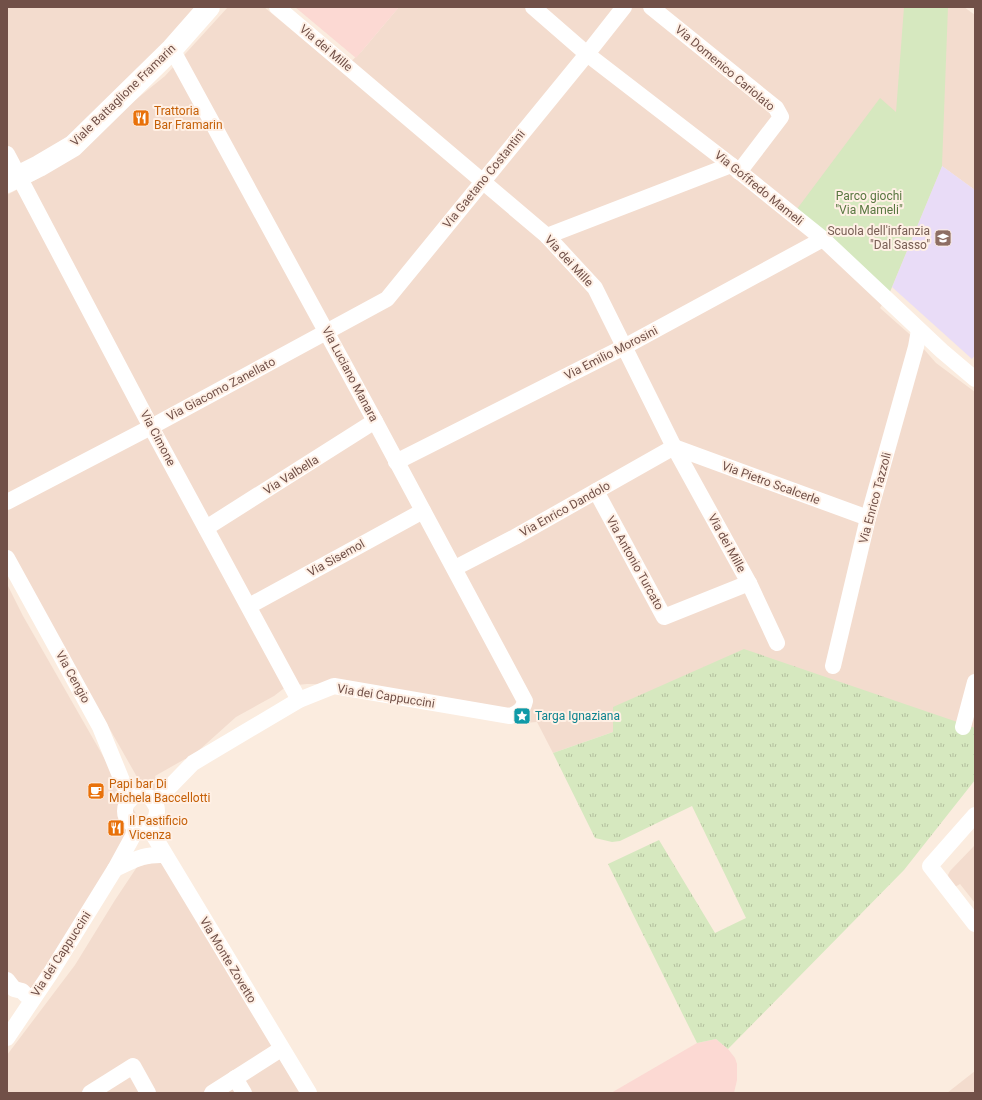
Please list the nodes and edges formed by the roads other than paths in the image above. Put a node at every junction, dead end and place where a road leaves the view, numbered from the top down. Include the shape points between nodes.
1 (209, 7) edge
2 (277, 7) edge
3 (533, 7) edge
4 (624, 7) edge
5 (651, 7) edge
6 (172, 49) junction
7 (587, 54) junction
8 (7, 154) edge
9 (735, 168) junction
10 (12, 179) edge
11 (483, 181) junction
12 (547, 236) junction
13 (823, 239) junction
14 (919, 330) junction
15 (328, 331) junction
16 (624, 347) junction
17 (975, 378) edge
18 (375, 422) junction
19 (151, 427) junction
20 (674, 447) junction
21 (396, 462) junction
22 (596, 492) junction
23 (7, 502) edge
24 (423, 511) junction
25 (868, 518) junction
26 (206, 528) junction
27 (7, 558) edge
28 (455, 568) junction
29 (750, 583) junction
30 (249, 606) junction
31 (777, 643) dead end
32 (833, 666) dead end
33 (975, 682) edge
34 (299, 700) junction
35 (526, 701) joint
36 (963, 727) dead end
37 (130, 800) junction
38 (154, 802) junction
39 (975, 816) edge
40 (142, 826) junction
41 (164, 855) junction
42 (115, 869) junction
43 (975, 924) edge
44 (7, 980) edge
45 (33, 998) junction
46 (7, 1038) edge
47 (281, 1049) junction
48 (232, 1085) edge
49 (90, 1093) edge
50 (148, 1093) edge
51 (212, 1093) edge
52 (244, 1093) edge
53 (309, 1093) edge

1 - 6 street, Viale Battaglione Framarin
2 - 11 street, Via dei Mille
3 - 7 street, Via Goffredo Mameli
4 - 7 street, Via Gaetano Costantini
5 - 9 street, Via Domenico Cariolato via 776,108 781,117
6 - 10 street, Viale Battaglione Framarin via 73,146
6 - 15 street, Via Luciano Manara
7 - 9 street, Via Goffredo Mameli
7 - 11 street, Via Gaetano Costantini
8 - 10 street, Via Cimone
9 - 12 street
9 - 13 street, Via Goffredo Mameli
10 - 19 street, Via Cimone
11 - 12 street, Via dei Mille
11 - 15 street, Via Gaetano Costantini via 387,299
12 - 16 street, Via dei Mille via 595,288
13 - 14 street, Via Goffredo Mameli
13 - 16 street, Via Emilio Morosini
14 - 17 street, Via Goffredo Mameli
14 - 25 street, Via Enrico Tazzoli
15 - 18 street, Via Luciano Manara
15 - 19 street, Via Giacomo Zanellato
16 - 20 street, Via dei Mille
16 - 21 street, Via Emilio Morosini
18 - 21 street, Via Luciano Manara
18 - 26 street, Via Valbella
19 - 23 street, Via Giacomo Zanellato
19 - 26 street, Via Cimone
20 - 22 street, Via Enrico Dandolo
20 - 25 street, Via Pietro Scalcerle
20 - 29 street, Via dei Mille
21 - 24 street, Via Luciano Manara
22 - 28 street, Via Enrico Dandolo
22 - 29 street, Via Antonio Turcato via 664,617
24 - 28 street, Via Luciano Manara
24 - 30 street, Via Sisemol
25 - 32 street, Via Enrico Tazzoli
26 - 30 street, Via Cimone
27 - 37 street, Via Cengio via 100,727
28 - 35 street, Via Luciano Manara
29 - 31 street, Via dei Mille
30 - 34 street, Via Cimone
33 - 36 street
34 - 35 street, Via dei Cappuccini via 334,686 510,716 522,710
34 - 38 street, Via dei Cappuccini via 193,763
37 - 38 street via 146,796
37 - 40 street via 125,814 128,821
38 - 40 street via 156,816 152,823
39 - 43 street via 930,866
40 - 41 street, Via Monte Zovetto
40 - 42 street, Via dei Cappuccini via 133,836
41 - 42 street via 150,854
41 - 47 street, Via Monte Zovetto
42 - 45 street, Via dei Cappuccini
44 - 45 street via 14,988
45 - 46 street, Via dei Cappuccini
47 - 48 street
47 - 53 street, Via Monte Zovetto
48 - 51 street
48 - 52 street
49 - 50 street via 133,1066

